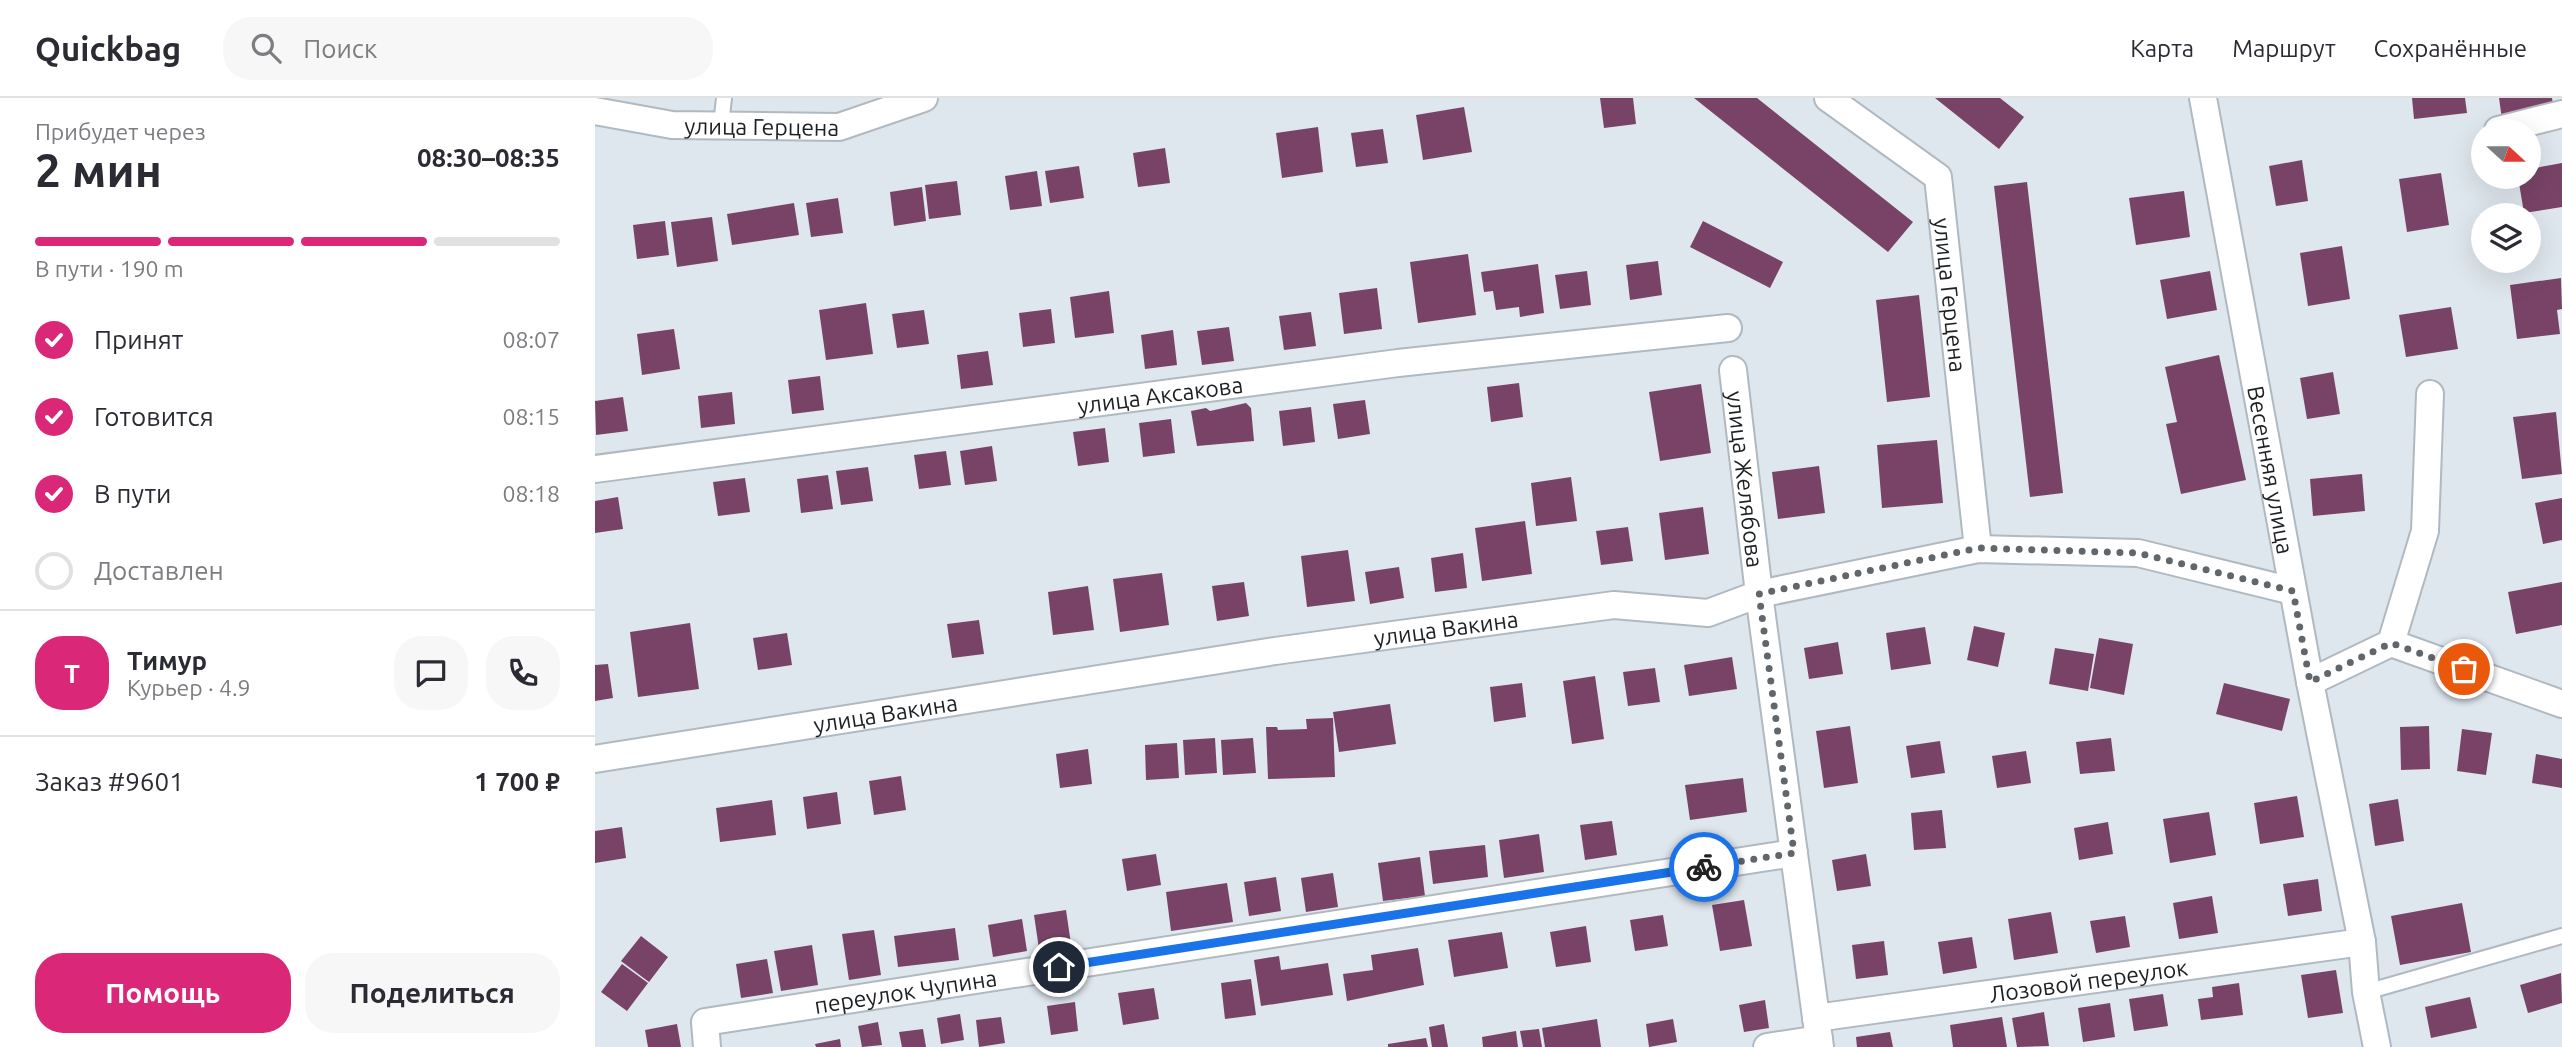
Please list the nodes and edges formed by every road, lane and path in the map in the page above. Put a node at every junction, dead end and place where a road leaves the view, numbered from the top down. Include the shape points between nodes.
1 (724, 98) edge
2 (924, 98) edge
3 (1828, 98) edge
4 (2203, 98) edge
5 (595, 111) edge
6 (2562, 114) edge
7 (2541, 119) edge
8 (721, 125) junction
9 (1728, 328) dead end
10 (1733, 370) dead end
11 (2430, 394) dead end
12 (595, 469) edge
13 (1978, 548) junction
14 (2293, 591) junction
15 (1759, 594) junction
16 (2391, 643) junction
17 (2310, 682) junction
18 (2562, 704) edge
19 (595, 759) edge
20 (1794, 853) junction
21 (2562, 936) edge
22 (2361, 942) junction
23 (2367, 992) junction
24 (1818, 1035) edge
25 (707, 1047) edge
26 (1767, 1047) edge
27 (2377, 1047) edge

1 - 8 lane
2 - 8 street, улица Герцена via 839,127
3 - 13 street, улица Герцена via 1938,177
4 - 14 street, Весенняя улица
5 - 8 street, улица Герцена via 673,125
6 - 7 street
9 - 12 street, улица Аксакова via 1398,363
10 - 15 street, улица Желябова
11 - 16 street via 2425,531
13 - 14 street, улица Вакина via 2138,553
13 - 15 street, улица Вакина
14 - 17 street, Весенняя улица
15 - 19 street, улица Вакина via 1708,613 1614,606 1275,651
15 - 20 street, улица Желябова
16 - 17 street
16 - 18 street
17 - 22 street, Весенняя улица
20 - 24 street, улица Желябова
20 - 25 street, переулок Чупина via 705,1022
21 - 23 lane
22 - 23 street, Весенняя улица
22 - 24 street, Лозовой переулок
23 - 27 street, Весенняя улица
24 - 26 street, Лозовой переулок

